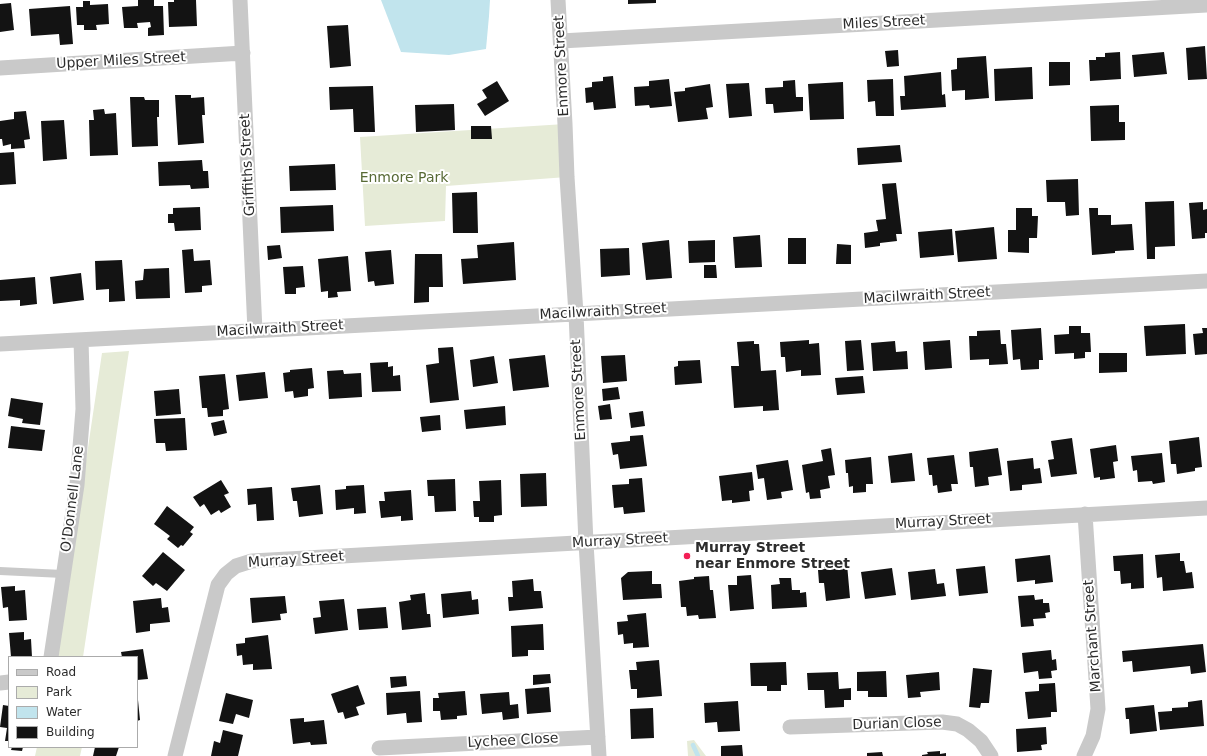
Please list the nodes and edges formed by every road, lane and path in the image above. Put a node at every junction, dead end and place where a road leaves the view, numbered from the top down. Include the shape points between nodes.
1 (240, 0) edge
2 (558, 0) edge
3 (1207, 5) edge
4 (561, 41) junction
5 (243, 54) junction
6 (0, 68) edge
7 (1207, 281) edge
8 (576, 314) junction
9 (255, 331) junction
10 (81, 340) junction
11 (0, 344) edge
12 (1207, 508) edge
13 (1085, 514) junction
14 (586, 543) junction
15 (0, 572) edge
16 (63, 574) junction
17 (51, 656) edge
18 (790, 727) dead end
19 (598, 738) junction
20 (379, 748) dead end
21 (175, 756) edge
22 (599, 756) edge
23 (991, 756) edge
24 (1084, 756) edge

1 - 5 street, Griffiths Street
2 - 4 street, Enmore Street
3 - 4 street, Miles Street
4 - 8 street, Enmore Street
5 - 6 street, Upper Miles Street
5 - 9 street, Griffiths Street
7 - 8 street, Macilwraith Street
8 - 9 street, Macilwraith Street
8 - 14 street, Enmore Street
9 - 10 street, Macilwraith Street
10 - 11 street, Macilwraith Street
10 - 16 street, O'Donnell Lane via 82,427 77,485
12 - 13 street, Murray Street
13 - 14 street, Murray Street
13 - 24 street, Marchant Street via 1098,709 1093,736
14 - 19 street, Enmore Street
14 - 21 street, Murray Street via 252,561 236,566 218,585
15 - 16 lane
16 - 17 street, O'Donnell Lane
18 - 23 street, Durian Close via 942,722 957,724 981,742
19 - 20 street, Lychee Close
19 - 22 street, Enmore Street

